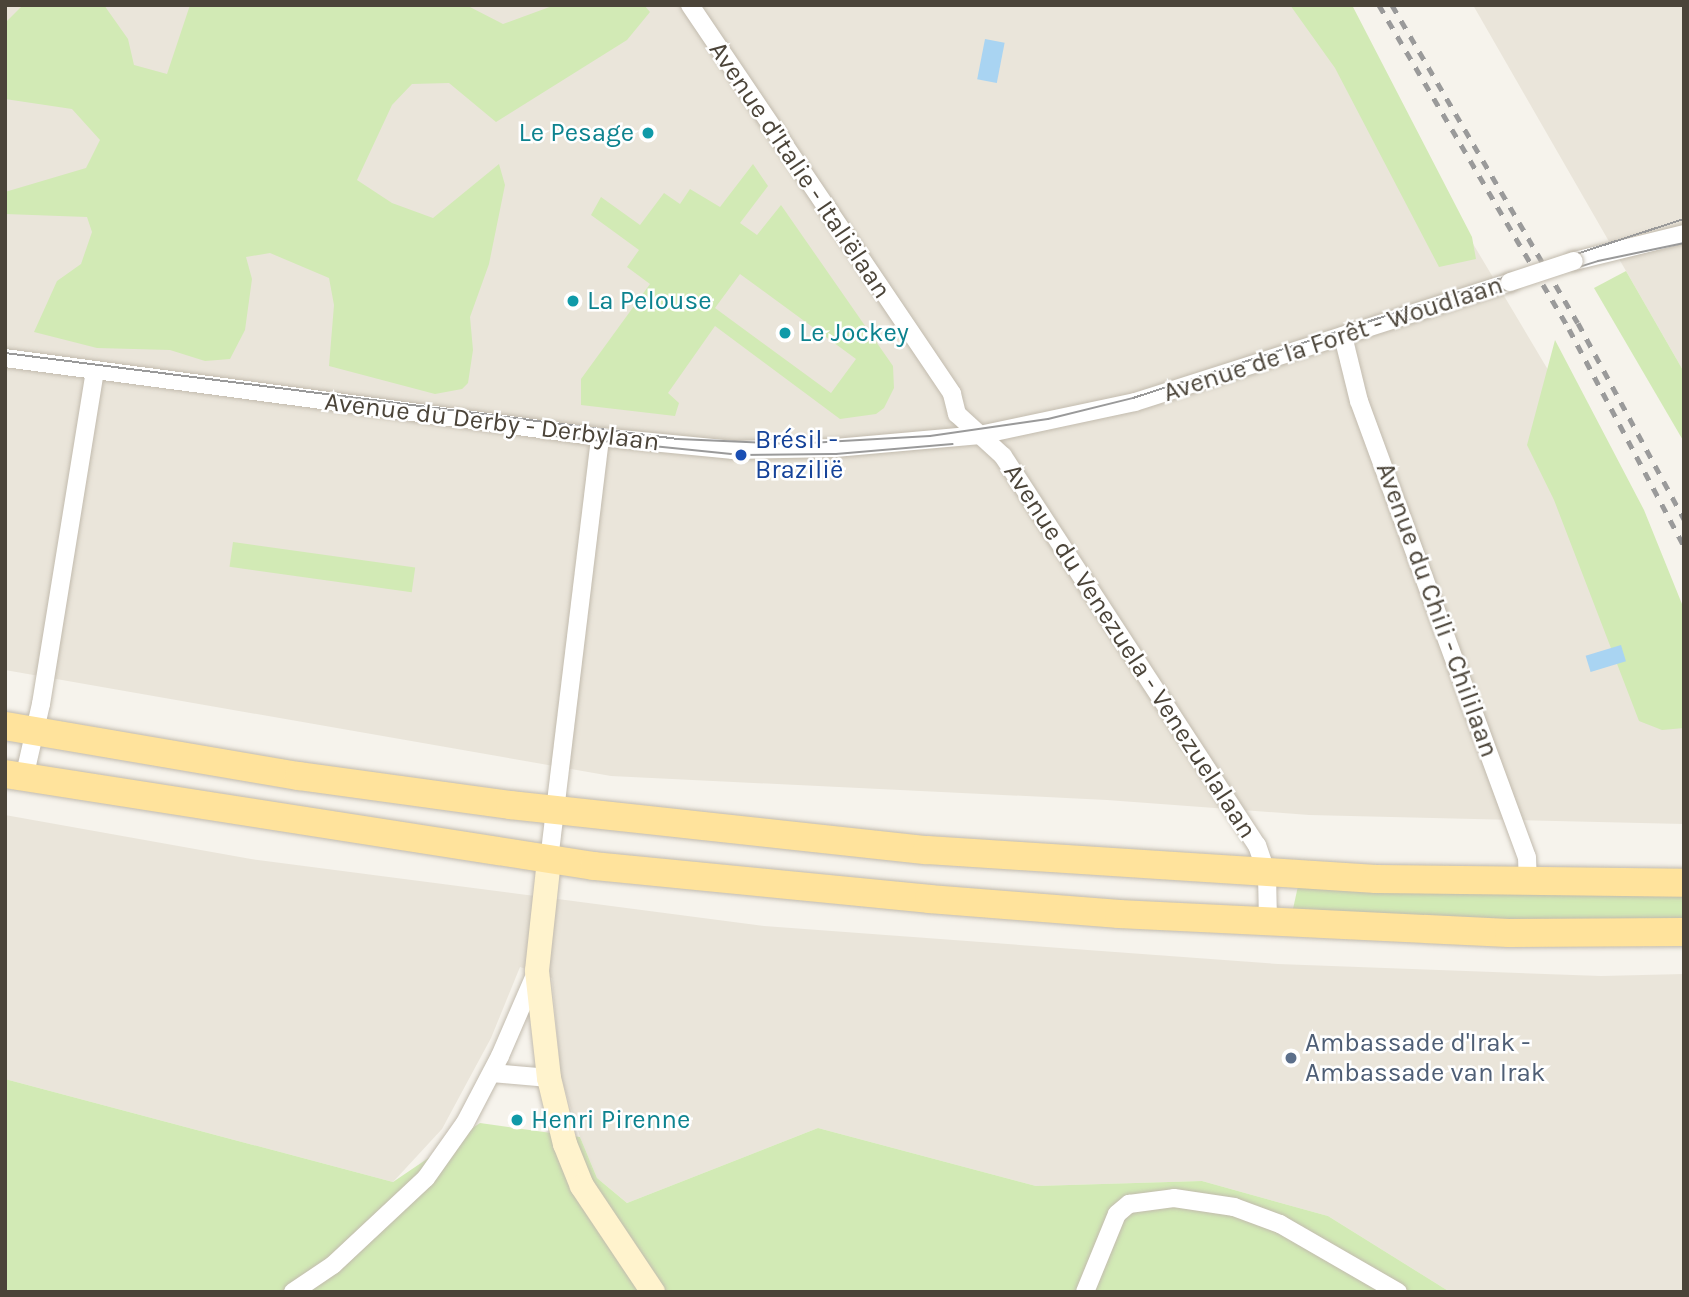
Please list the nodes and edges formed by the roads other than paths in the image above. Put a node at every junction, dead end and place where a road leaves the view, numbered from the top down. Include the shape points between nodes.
1 (690, 5) edge
2 (1684, 234) edge
3 (1343, 336) junction
4 (5, 358) edge
5 (95, 370) junction
6 (980, 435) junction
7 (600, 437) junction
8 (5, 726) edge
9 (34, 732) junction
10 (15, 776) edge
11 (555, 811) junction
12 (549, 860) junction
13 (1267, 874) junction
14 (1528, 883) junction
15 (1684, 883) edge
16 (1268, 922) junction
17 (1684, 932) edge
18 (537, 971) junction
19 (492, 1073) junction
20 (548, 1078) junction
21 (293, 1292) edge
22 (653, 1292) edge
23 (1086, 1292) edge
24 (1398, 1292) edge

1 - 6 street, Avenue d'Italie - Italiëlaan via 953,394 957,414
2 - 3 street, Avenue de la Forêt - Woudlaan, bridge via 1574,261
3 - 6 street, Avenue de la Forêt - Woudlaan via 1135,402
3 - 14 street, Avenue du Chili - Chililaan via 1359,401 1527,856
4 - 5 street, Avenue du Derby - Derbylaan
5 - 7 street, Avenue du Derby - Derbylaan
5 - 9 street
6 - 7 street, Avenue du Derby - Derbylaan via 791,450
6 - 13 street, Avenue du Venezuela - Venezuelalaan via 1003,456 1257,845
7 - 11 street
8 - 9 main road
9 - 10 street
9 - 11 main road via 299,776
10 - 12 main road
11 - 12 street
11 - 13 main road via 927,850
12 - 16 main road via 929,900
12 - 18 street
13 - 14 main road
13 - 16 street, Avenue du Venezuela - Venezuelalaan
14 - 15 main road
16 - 17 main road via 1509,933
18 - 19 street
18 - 20 street
19 - 20 street
19 - 21 street via 426,1178 333,1265
20 - 22 street via 582,1186 628,1261
23 - 24 street via 1117,1214 1129,1204 1174,1198 1234,1206 1280,1224

